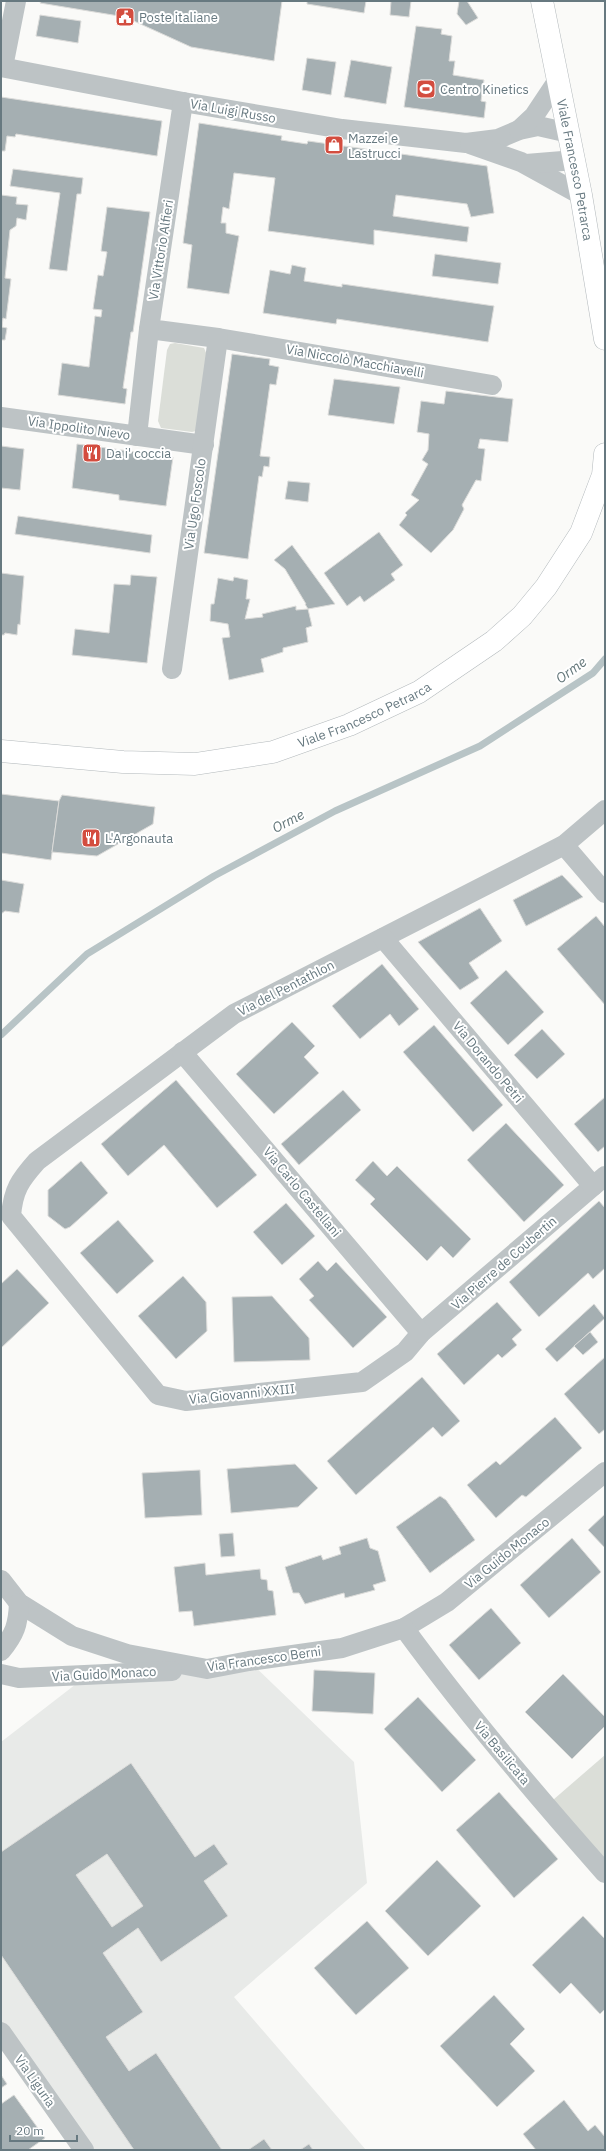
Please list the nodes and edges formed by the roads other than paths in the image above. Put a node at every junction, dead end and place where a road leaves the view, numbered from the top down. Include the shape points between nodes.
1 (16, 1) edge
2 (542, 1) edge
3 (2, 67) edge
4 (558, 80) junction
5 (183, 102) junction
6 (519, 130) junction
7 (569, 133) junction
8 (466, 142) junction
9 (575, 160) junction
10 (524, 164) junction
11 (581, 194) junction
12 (149, 329) junction
13 (218, 338) junction
14 (605, 340) edge
15 (492, 385) dead end
16 (1, 416) edge
17 (137, 436) junction
18 (204, 445) junction
19 (605, 454) edge
20 (172, 669) dead end
21 (1, 751) edge
22 (605, 810) edge
23 (564, 845) junction
24 (605, 893) edge
25 (383, 938) junction
26 (182, 1052) junction
27 (599, 1181) edge
28 (10, 1216) joint
29 (421, 1333) junction
30 (405, 1352) joint
31 (605, 1472) edge
32 (1, 1580) edge
33 (20, 1603) junction
34 (404, 1628) junction
35 (1, 1651) edge
36 (206, 1669) junction
37 (1, 1674) edge
38 (605, 1873) edge
39 (1, 2032) edge
40 (84, 2150) edge

1 - 3 street
2 - 4 main road, Viale Francesco Petrarca
3 - 5 street, Via Luigi Russo
4 - 6 street, Via Luigi Russo via 534,116
4 - 7 main road, Viale Francesco Petrarca
5 - 8 street, Via Luigi Russo via 342,129
5 - 12 street, Via Vittorio Alfieri
6 - 7 street, Via Luigi Russo via 538,126
6 - 8 street, Via Luigi Russo via 498,139
7 - 9 main road, Viale Francesco Petrarca
8 - 10 street, Via Luigi Russo
9 - 10 street, Via Luigi Russo
9 - 11 main road, Viale Francesco Petrarca
10 - 11 street, Via Luigi Russo
11 - 14 main road, Viale Francesco Petrarca
12 - 13 street
12 - 17 street, Via Vittorio Alfieri
13 - 15 street, Via Niccolò Macchiavelli
13 - 18 street, Via Ugo Foscolo
16 - 17 street, Via Ippolito Nievo
17 - 18 street, Via Ippolito Nievo
18 - 20 street, Via Ugo Foscolo
19 - 21 main road, Viale Francesco Petrarca via 602,475 581,533 546,587 522,616 494,641 419,692 349,725 273,752 195,764 123,762
22 - 23 street, Via del Pentathlon
23 - 24 street
23 - 25 street, Via del Pentathlon
25 - 26 street, Via del Pentathlon via 234,1014
25 - 27 street, Via Dorando Petri
26 - 28 street, Via del Pentathlon via 37,1161 19,1181 12,1198
26 - 29 street, Via Carlo Castellani
27 - 29 street, Via Pierre de Coubertin
28 - 30 street, Via Giovanni XXIII via 158,1395 186,1401 362,1382
29 - 30 street, Via Pierre de Coubertin
31 - 34 street, Via Guido Monaco via 447,1602
32 - 33 street, Via Francesco Berni
33 - 35 street via 18,1624
33 - 36 street, Via Francesco Berni via 72,1636 127,1654
34 - 36 street, Via Francesco Berni via 342,1648
34 - 38 street, Via Basilicata via 444,1683
36 - 37 street, Via Guido Monaco via 18,1678
39 - 40 street, Via Liguria

